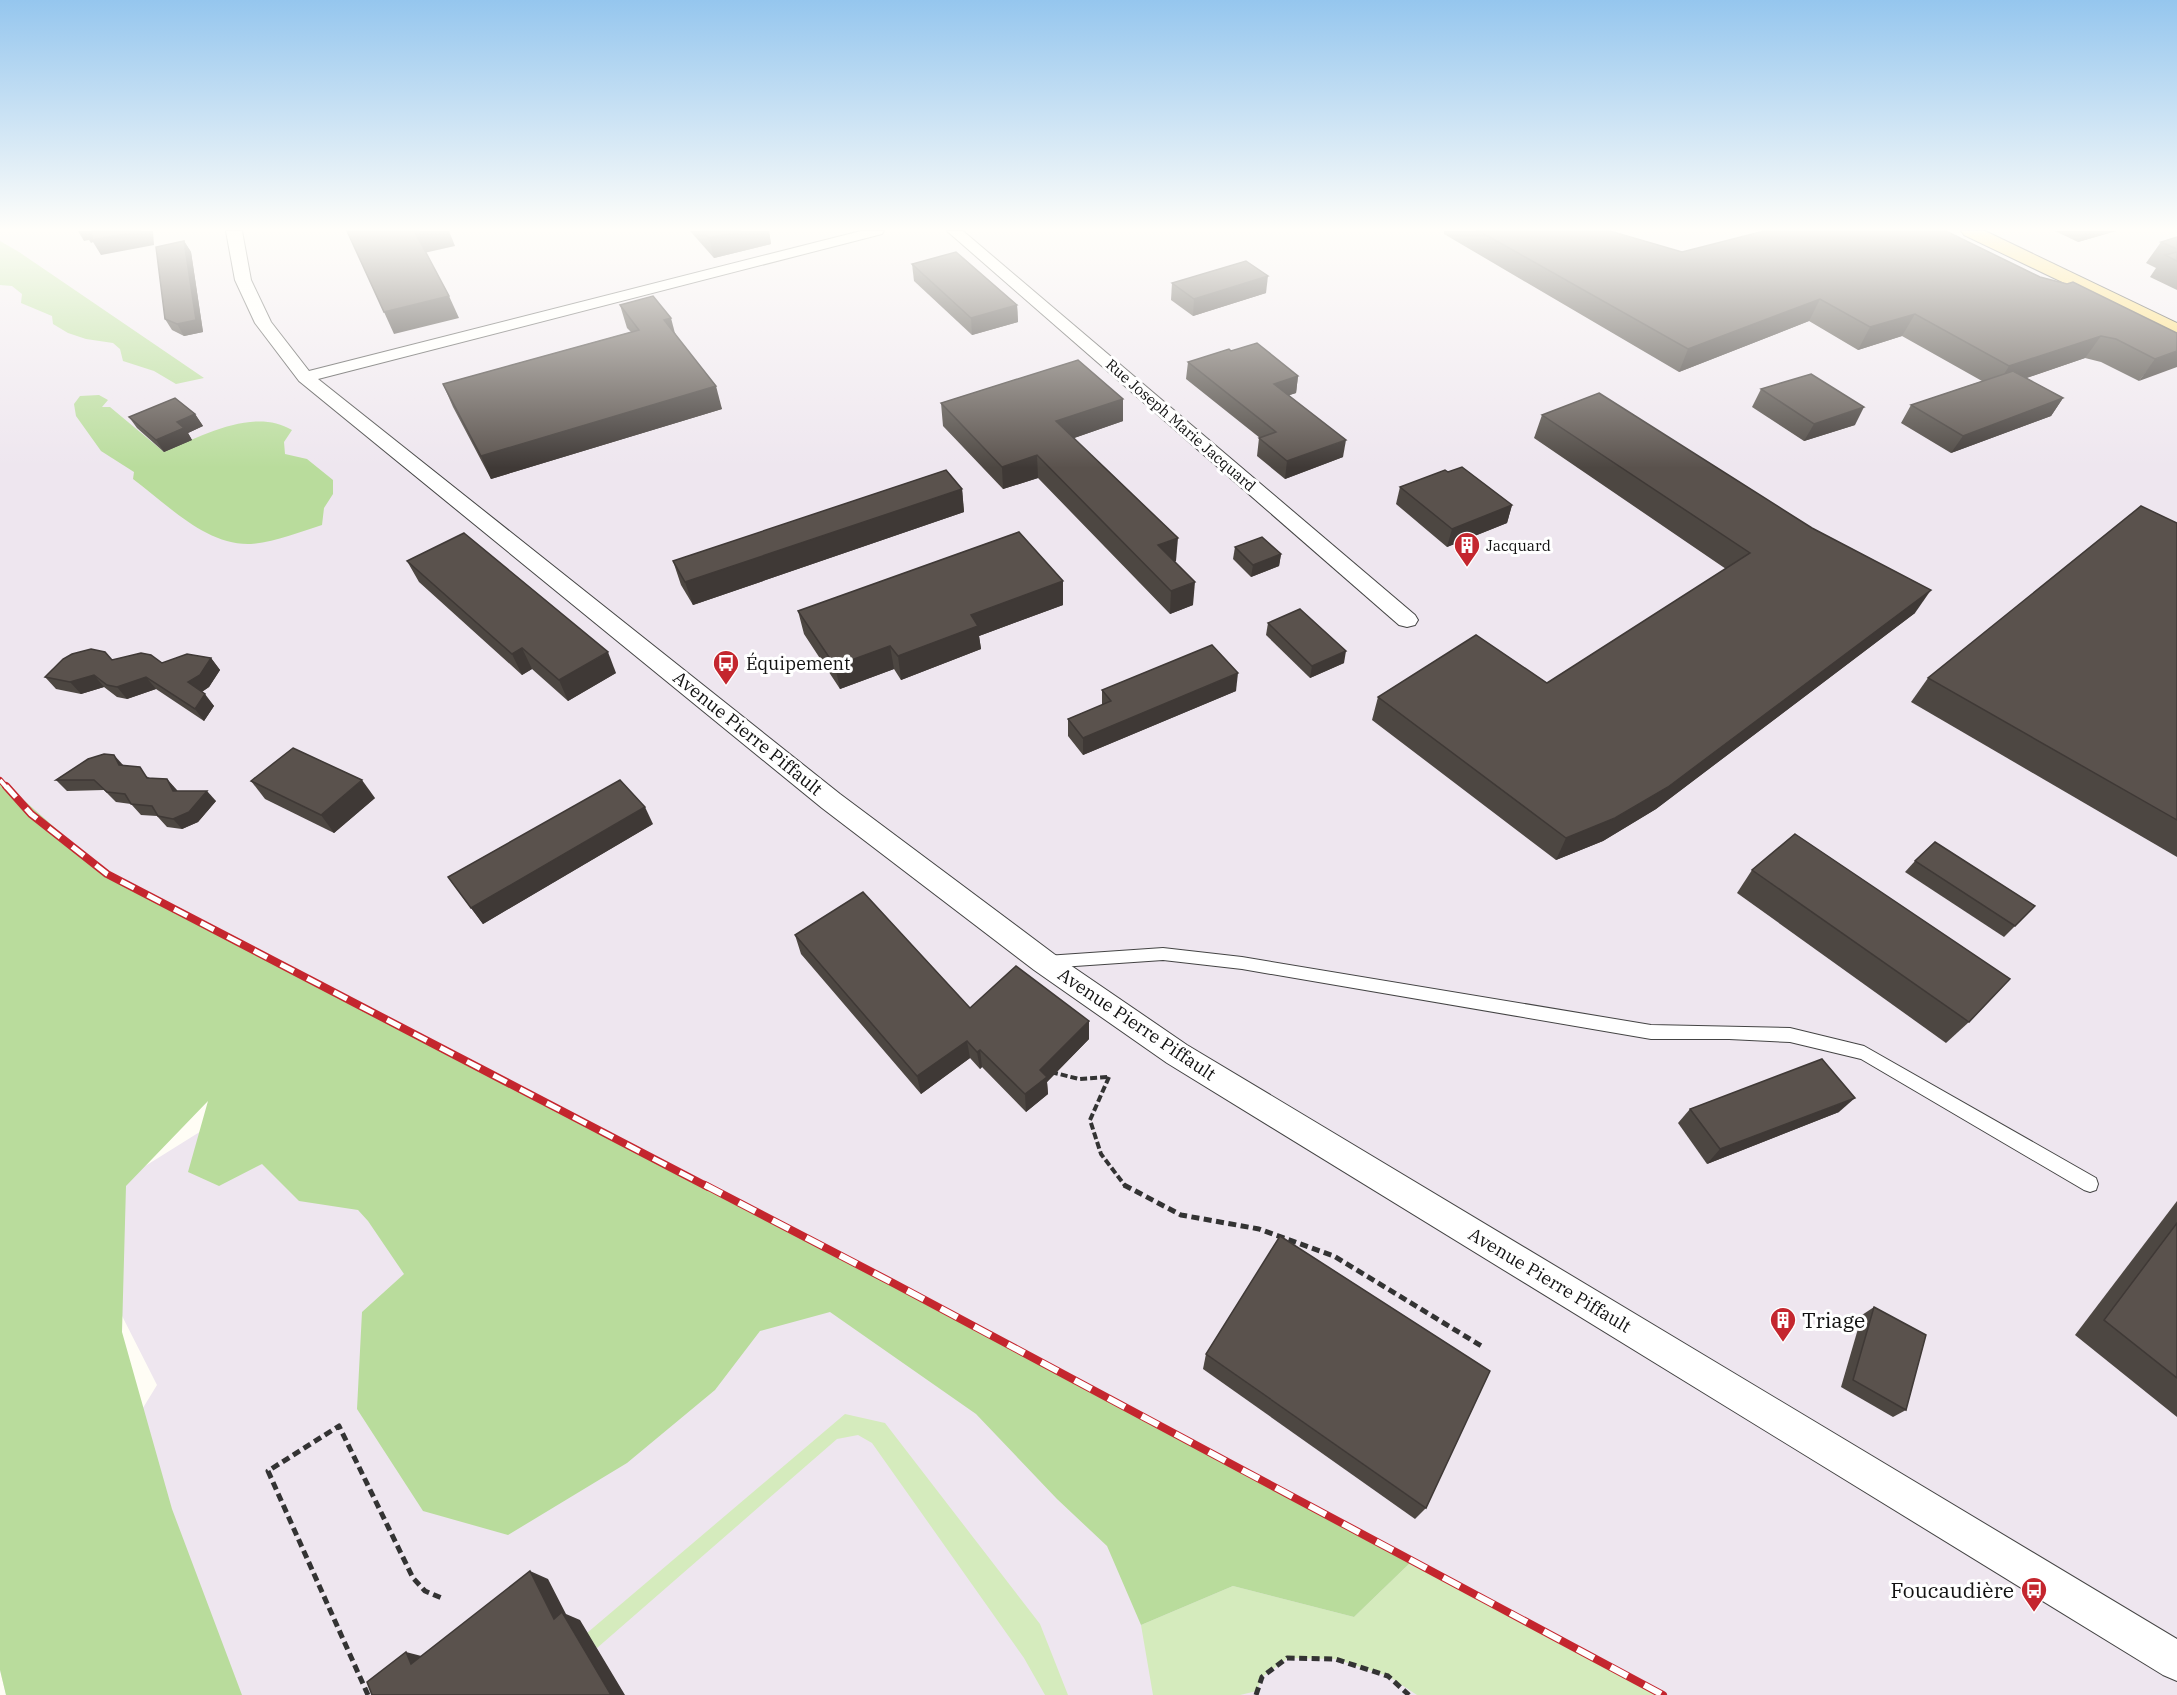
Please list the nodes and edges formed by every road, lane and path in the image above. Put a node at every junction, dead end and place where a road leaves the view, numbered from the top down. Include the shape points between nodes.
1 (257, 310) edge
2 (567, 310) edge
3 (1047, 310) edge
4 (2134, 310) edge
5 (2158, 310) edge
6 (2177, 319) edge
7 (2177, 331) edge
8 (305, 377) junction
9 (1407, 620) dead end
10 (1044, 962) junction
11 (1048, 1071) edge
12 (2090, 1184) dead end
13 (1482, 1347) dead end
14 (444, 1599) dead end
15 (2177, 1661) edge
16 (368, 1695) edge
17 (1256, 1695) edge
18 (1409, 1695) edge

1 - 8 street, Avenue Pierre Piffault
2 - 8 street
3 - 9 street, Rue Joseph Marie Jacquard
4 - 7 main road
5 - 6 main road
8 - 10 street, Avenue Pierre Piffault via 815,788
10 - 12 lane via 1163,954 1242,963 1651,1032 1790,1035 1864,1053
10 - 15 street, Avenue Pierre Piffault via 1177,1054
11 - 13 path via 1067,1078 1108,1077 1090,1120 1101,1154 1126,1187 1181,1215 1259,1229 1334,1256
14 - 16 path via 424,1591 413,1578 339,1426 268,1471
17 - 18 path via 1262,1677 1287,1658 1299,1658 1335,1659 1388,1676

